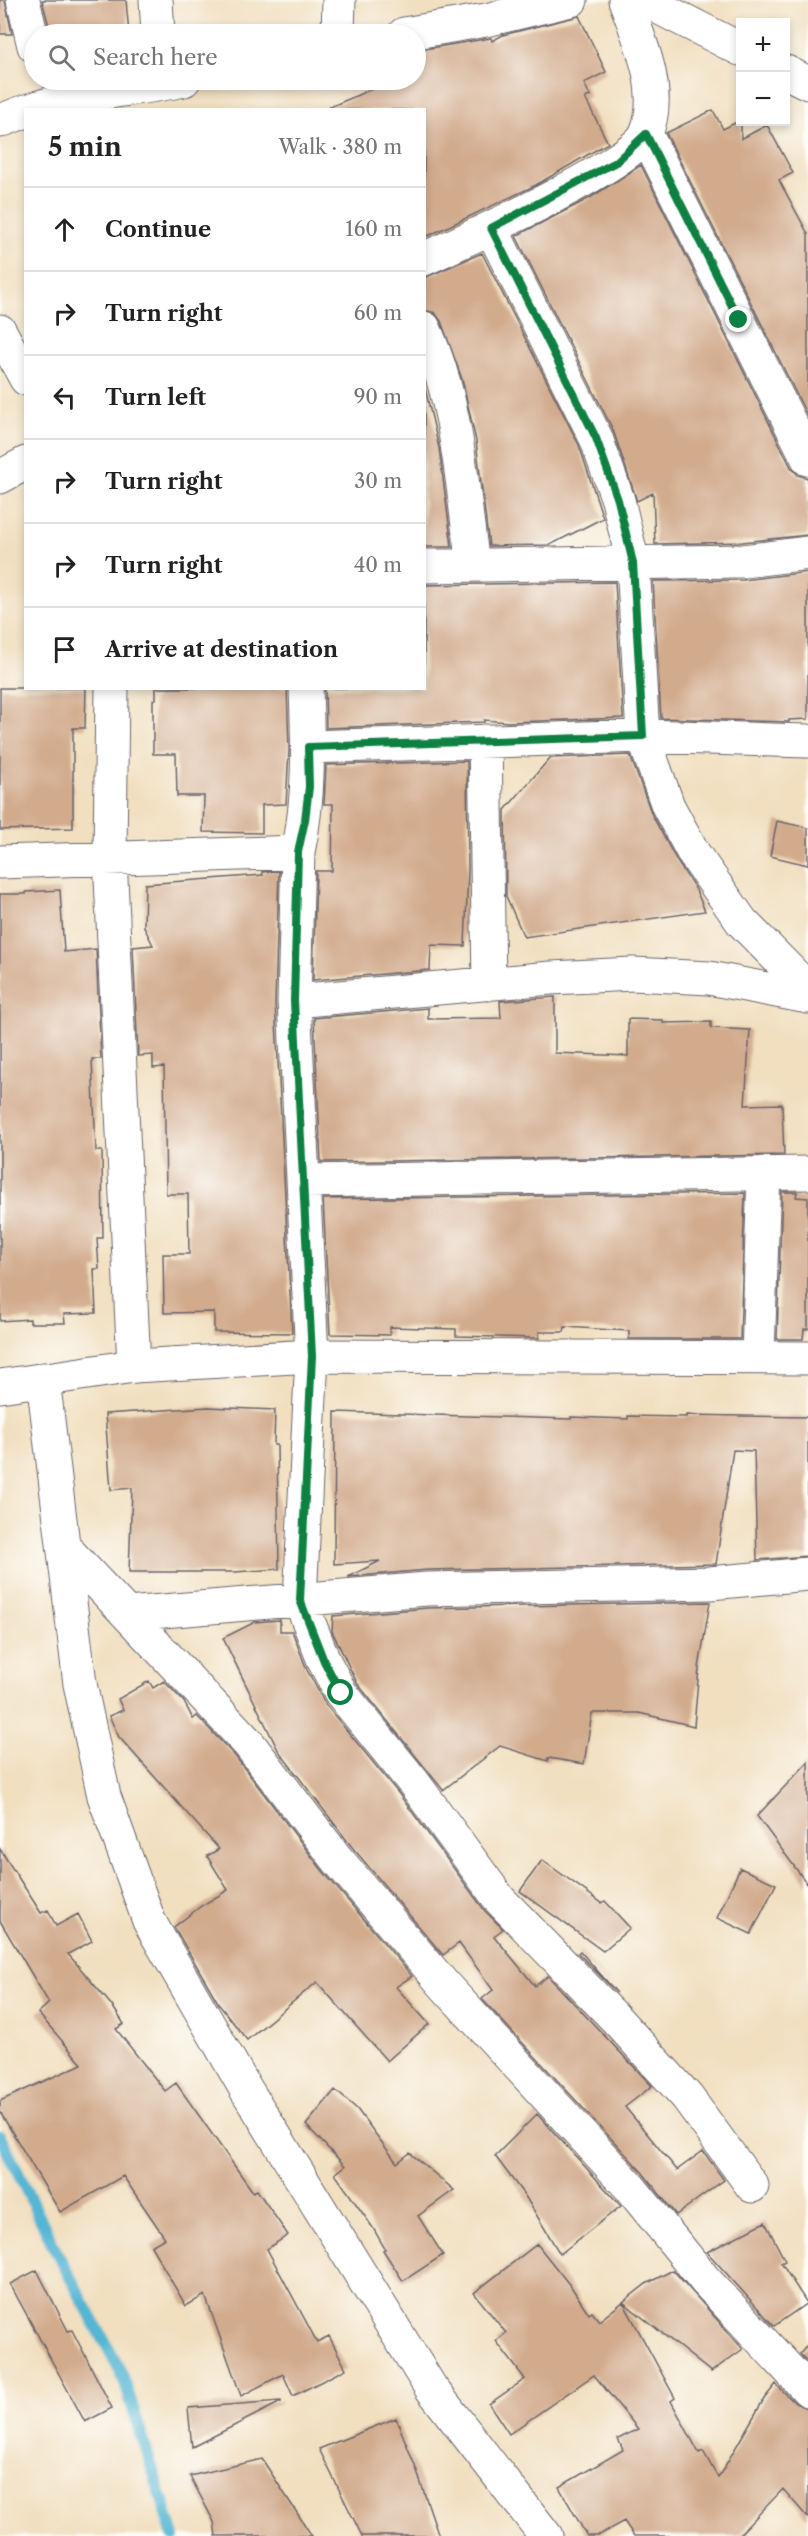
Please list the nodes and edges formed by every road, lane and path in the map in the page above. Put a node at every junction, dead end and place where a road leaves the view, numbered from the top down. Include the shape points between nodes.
1 (23, 0) edge
2 (156, 0) edge
3 (339, 0) edge
4 (571, 0) edge
5 (625, 0) edge
6 (644, 0) edge
7 (29, 24) edge
8 (157, 24) edge
9 (338, 24) edge
10 (426, 30) edge
11 (736, 46) edge
12 (790, 74) edge
13 (808, 83) edge
14 (141, 90) edge
15 (37, 101) edge
16 (102, 101) edge
17 (24, 108) edge
18 (0, 121) edge
19 (646, 134) junction
20 (491, 228) junction
21 (426, 258) edge
22 (0, 331) edge
23 (426, 333) edge
24 (24, 375) edge
25 (808, 459) edge
26 (24, 464) edge
27 (0, 477) edge
28 (808, 553) edge
29 (633, 563) junction
30 (473, 565) junction
31 (426, 566) edge
32 (112, 690) edge
33 (306, 690) edge
34 (643, 736) junction
35 (485, 741) junction
36 (808, 741) edge
37 (308, 747) junction
38 (298, 852) junction
39 (110, 857) junction
40 (0, 862) edge
41 (489, 984) junction
42 (808, 988) edge
43 (808, 998) edge
44 (294, 1001) junction
45 (764, 1173) junction
46 (808, 1173) edge
47 (304, 1181) junction
48 (312, 1356) junction
49 (758, 1357) junction
50 (808, 1358) edge
51 (134, 1366) junction
52 (44, 1379) junction
53 (0, 1386) edge
54 (64, 1547) junction
55 (808, 1574) edge
56 (300, 1600) junction
57 (127, 1614) junction
58 (752, 2186) dead end
59 (808, 2390) edge
60 (546, 2536) edge

1 - 7 street
2 - 8 street
3 - 9 street
4 - 10 street
5 - 19 street via 646,58 653,95
6 - 11 street
12 - 13 street
14 - 16 street
15 - 16 street
17 - 18 street
19 - 20 street via 616,162
19 - 25 street
20 - 21 street
20 - 29 street via 596,438 618,500
22 - 24 street
23 - 30 street via 455,436
26 - 27 street
28 - 29 street via 743,561
29 - 30 street
29 - 34 street
30 - 31 street
32 - 39 street
33 - 37 street
34 - 35 street
34 - 36 street
34 - 42 street via 668,806 694,854 742,922
35 - 37 street
35 - 41 street
37 - 38 street via 309,787
38 - 39 street
38 - 44 street
39 - 40 street
39 - 51 street
41 - 43 street via 633,974 709,978
41 - 44 street
44 - 47 street
45 - 46 street
45 - 47 street
45 - 49 street
47 - 48 street
48 - 49 street
48 - 51 street
48 - 56 street
49 - 50 street
51 - 52 street
52 - 53 street
52 - 54 street
54 - 57 street
54 - 60 street via 80,1684 104,1796 149,1921 244,2086 431,2388
55 - 56 street via 710,1583 427,1589
56 - 57 street
56 - 58 street via 341,1693 500,1900 687,2097
57 - 59 street via 249,1744 337,1859 437,1977 629,2186 705,2280

